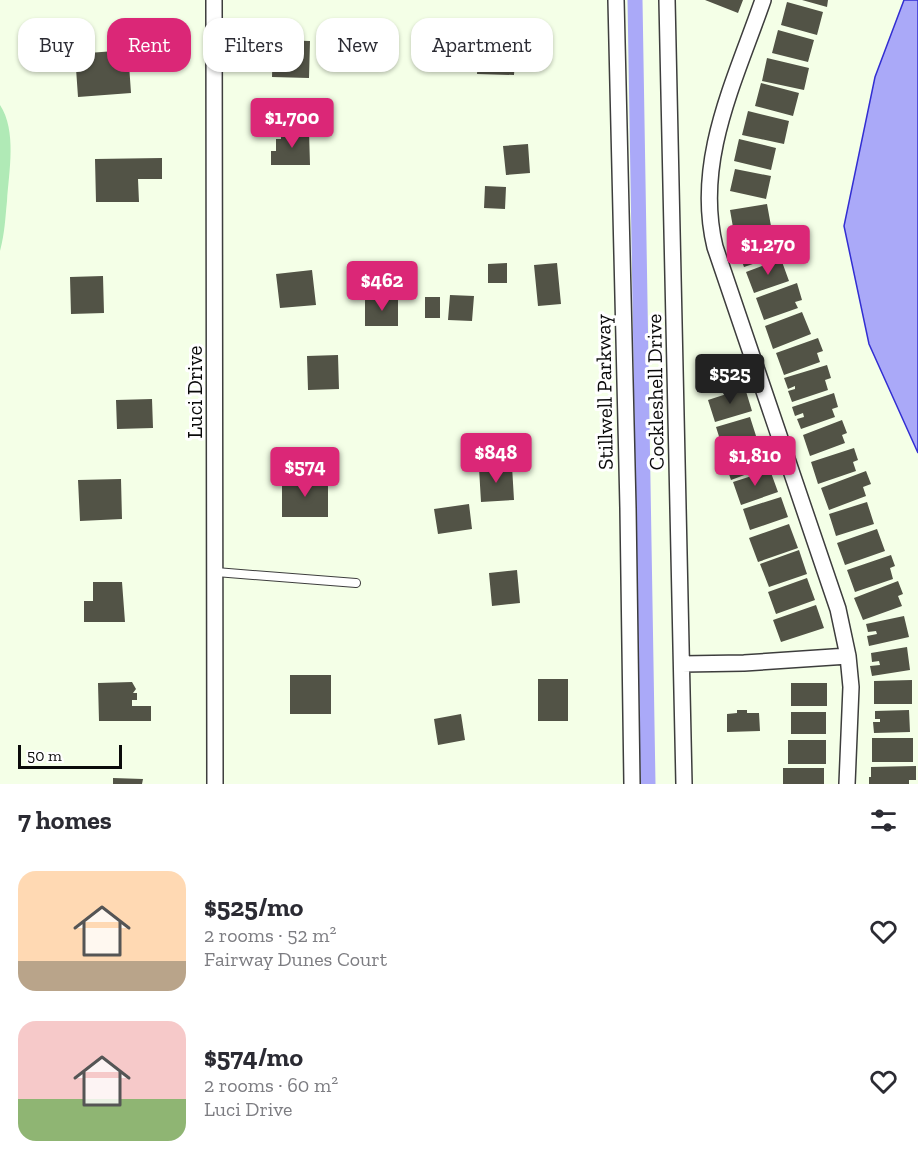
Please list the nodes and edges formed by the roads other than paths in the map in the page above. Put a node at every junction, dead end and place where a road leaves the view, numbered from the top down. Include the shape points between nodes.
1 (214, 0) edge
2 (616, 0) edge
3 (667, 0) edge
4 (763, 0) edge
5 (216, 572) junction
6 (356, 582) dead end
7 (848, 656) junction
8 (682, 664) junction
9 (215, 784) edge
10 (632, 784) edge
11 (684, 784) edge
12 (847, 784) edge

1 - 5 street, Luci Drive
2 - 10 street, Stillwell Parkway
3 - 8 street, Cockleshell Drive
4 - 7 street via 715,142 709,182 710,218 716,248 838,609
5 - 6 lane
5 - 9 street, Luci Drive
7 - 8 street
7 - 12 street via 851,687
8 - 11 street, Cockleshell Drive

